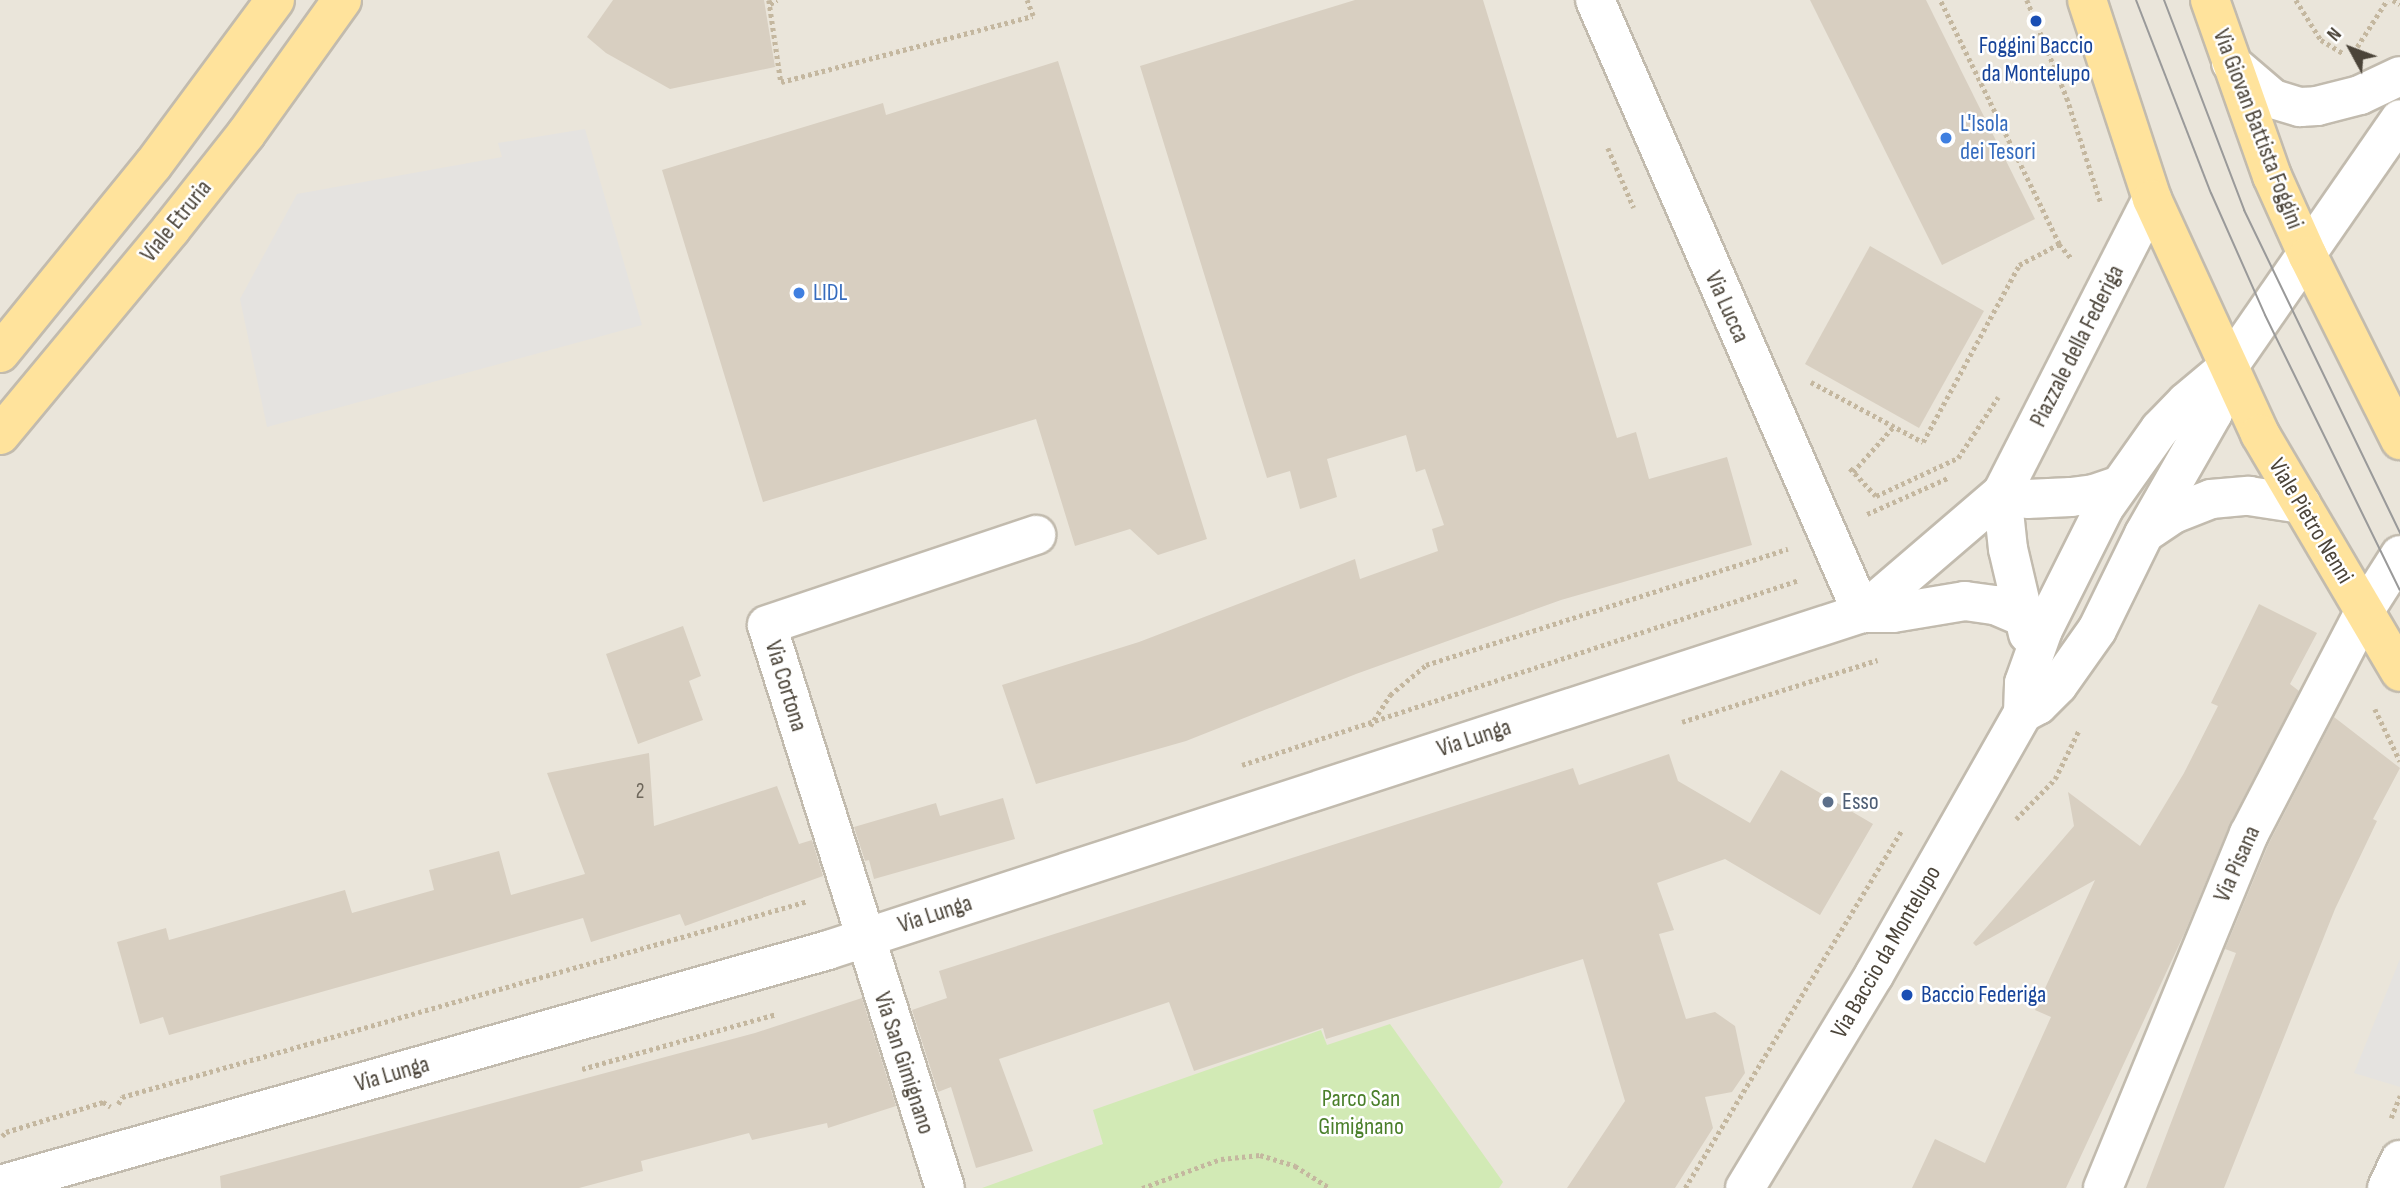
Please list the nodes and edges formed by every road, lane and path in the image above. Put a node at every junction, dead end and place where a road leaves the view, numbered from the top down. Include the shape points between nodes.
1 (275, 0) edge
2 (777, 0) edge
3 (1027, 0) edge
4 (1595, 0) edge
5 (1940, 0) edge
6 (2028, 0) edge
7 (2087, 0) edge
8 (2210, 0) edge
9 (2296, 0) edge
10 (2390, 0) edge
11 (770, 2) edge
12 (2400, 4) edge
13 (332, 15) edge
14 (2231, 63) junction
15 (2400, 76) edge
16 (2400, 119) edge
17 (1604, 140) dead end
18 (2152, 199) junction
19 (2104, 212) dead end
20 (1637, 216) dead end
21 (2059, 244) junction
22 (2081, 254) dead end
23 (2308, 256) junction
24 (0, 353) edge
25 (2227, 368) junction
26 (1810, 382) dead end
27 (2004, 388) dead end
28 (1894, 426) junction
29 (0, 435) edge
30 (2400, 440) edge
31 (1853, 472) dead end
32 (2117, 486) junction
33 (2002, 493) junction
34 (1876, 496) dead end
35 (2301, 505) junction
36 (2144, 534) junction
37 (1036, 535) dead end
38 (1784, 539) dead end
39 (1795, 546) dead end
40 (1788, 549) junction
41 (2400, 555) edge
42 (1793, 559) dead end
43 (1798, 569) dead end
44 (2365, 610) junction
45 (1862, 614) junction
46 (2025, 618) junction
47 (1884, 657) dead end
48 (2031, 660) junction
49 (2400, 672) edge
50 (2372, 704) dead end
51 (2023, 713) junction
52 (2086, 718) dead end
53 (1373, 721) junction
54 (1678, 723) dead end
55 (1364, 736) dead end
56 (2400, 761) edge
57 (1241, 765) dead end
58 (1906, 824) dead end
59 (2011, 824) dead end
60 (812, 900) dead end
61 (863, 937) junction
62 (110, 1118) dead end
63 (2400, 1160) edge
64 (0, 1185) edge
65 (945, 1188) edge
66 (1142, 1188) edge
67 (1330, 1188) edge
68 (1685, 1188) edge
69 (1745, 1188) edge
70 (2103, 1188) edge
71 (2387, 1188) edge

1 - 24 main road via 153,165
2 - 11 path
3 - 11 path via 1033,16 781,82
4 - 45 street, Via Lucca
5 - 21 path
6 - 19 path via 2067,98
7 - 18 main road
8 - 14 main road, Via Giovan Battista Foggini
9 - 10 path via 2321,40 2350,56
10 - 12 path
13 - 29 main road, Viale Etruria via 171,229
14 - 15 street via 2273,99 2300,107 2360,95
14 - 23 main road, Via Giovan Battista Foggini via 2272,176
16 - 23 street, Via Baccio da Montelupo
17 - 20 path
18 - 25 main road
18 - 33 street, Piazzale della Federiga
21 - 22 path via 2076,264
21 - 28 path via 2019,265 1923,442
23 - 25 street, Via Baccio da Montelupo
23 - 30 main road
25 - 32 street, Via Baccio da Montelupo via 2167,421
25 - 35 main road, Viale Pietro Nenni
25 - 36 street, Via Baccio da Montelupo via 2213,413
26 - 28 path
27 - 34 path via 1958,458
28 - 31 path
32 - 33 street via 2071,498 2027,499
32 - 48 street, Via Baccio da Montelupo via 2087,538
33 - 45 street, Via Lunga
33 - 46 street via 2008,549
35 - 36 street, Via Baccio da Montelupo via 2249,496 2211,499 2173,514
35 - 44 main road, Viale Pietro Nenni
36 - 51 street, Via Baccio da Montelupo via 2088,646 2058,685
37 - 61 street, Via Cortona via 767,625
38 - 40 path
39 - 40 path
40 - 42 path
40 - 53 path via 1426,665 1390,695
41 - 44 street, Via Pisana
43 - 53 path via 1802,579
44 - 49 main road, Viale Pietro Nenni
44 - 70 street, Via Pisana via 2249,834
45 - 46 street, Via Lunga via 1965,601 1995,605
45 - 61 street, Via Lunga
46 - 48 street
47 - 54 path
48 - 51 street, Via Baccio da Montelupo
50 - 56 path
51 - 69 street, Via Baccio da Montelupo via 1874,975
52 - 59 path via 2055,779
53 - 55 path
53 - 57 path
58 - 68 path
60 - 62 path via 122,1097
61 - 64 street, Via Lunga
61 - 65 street, Via San Gimignano
63 - 71 street
66 - 67 path via 1221,1159 1261,1155 1295,1166

